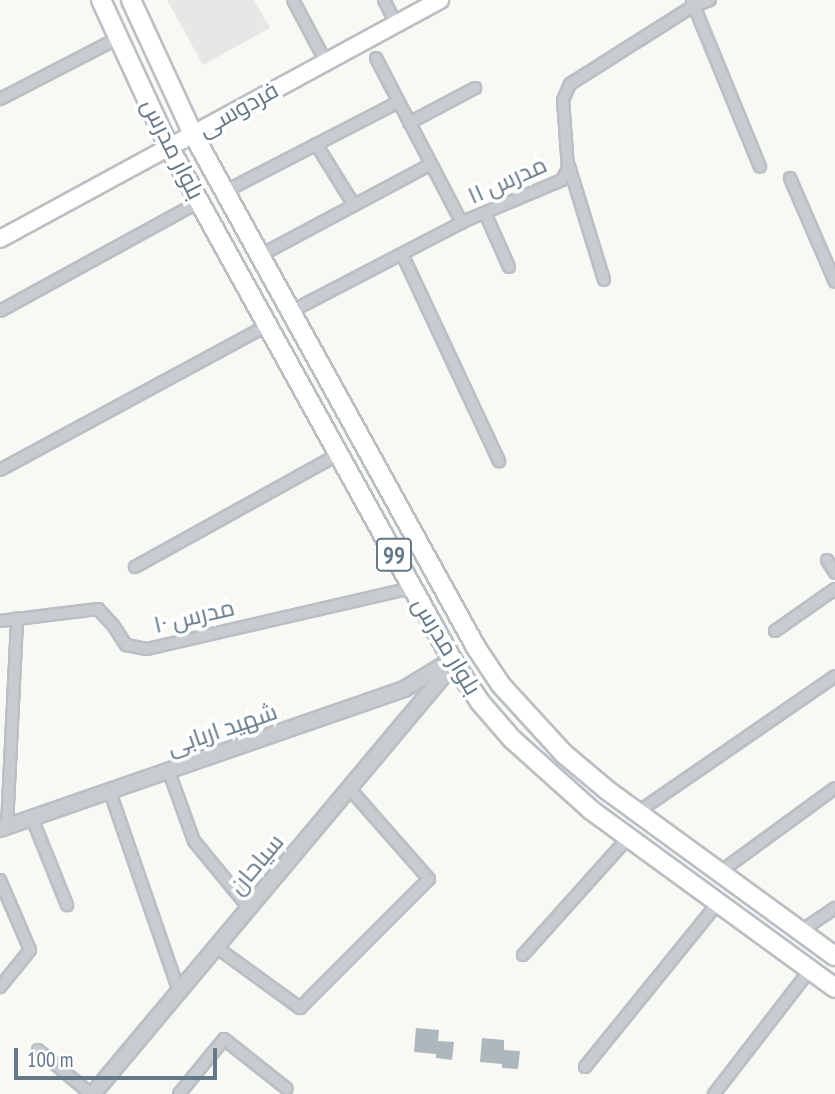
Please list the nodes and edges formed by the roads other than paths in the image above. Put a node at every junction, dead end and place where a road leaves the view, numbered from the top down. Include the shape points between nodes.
1 (101, 0) edge
2 (131, 0) edge
3 (293, 0) edge
4 (384, 0) edge
5 (440, 0) edge
6 (710, 0) edge
7 (692, 3) edge
8 (396, 24) junction
9 (118, 38) junction
10 (376, 58) dead end
11 (326, 62) junction
12 (475, 88) dead end
13 (0, 99) edge
14 (398, 102) junction
15 (409, 123) junction
16 (193, 134) junction
17 (316, 144) junction
18 (169, 147) junction
19 (431, 164) junction
20 (568, 164) junction
21 (760, 167) dead end
22 (790, 178) dead end
23 (224, 192) junction
24 (200, 202) junction
25 (354, 205) junction
26 (485, 213) junction
27 (462, 223) junction
28 (0, 239) edge
29 (402, 254) junction
30 (259, 256) junction
31 (509, 267) dead end
32 (604, 280) dead end
33 (835, 282) edge
34 (0, 311) edge
35 (290, 312) junction
36 (268, 326) junction
37 (339, 454) junction
38 (499, 461) dead end
39 (0, 470) edge
40 (827, 560) dead end
41 (135, 567) dead end
42 (835, 573) edge
43 (412, 588) junction
44 (835, 589) edge
45 (17, 618) junction
46 (0, 621) edge
47 (775, 631) dead end
48 (453, 661) junction
49 (835, 676) edge
50 (416, 681) junction
51 (427, 695) junction
52 (169, 772) junction
53 (349, 788) junction
54 (835, 788) edge
55 (110, 792) junction
56 (638, 812) junction
57 (32, 818) junction
58 (4, 827) edge
59 (629, 837) junction
60 (720, 872) junction
61 (0, 880) edge
62 (718, 903) junction
63 (67, 905) dead end
64 (248, 908) junction
65 (835, 908) edge
66 (801, 931) junction
67 (216, 947) junction
68 (523, 955) dead end
69 (835, 956) edge
70 (810, 970) junction
71 (0, 987) edge
72 (835, 988) edge
73 (179, 991) junction
74 (38, 1050) dead end
75 (585, 1067) dead end
76 (287, 1089) dead end
77 (92, 1094) edge
78 (179, 1094) edge
79 (715, 1094) edge

1 - 9 main road, بلوار مدرس / 99
2 - 16 main road, بلوار مدرس / 99
3 - 11 street
4 - 8 street
5 - 8 main road, فردوسی
6 - 7 street, مدرس ۱۱
7 - 20 street, مدرس ۱۱ via 570,84 564,100
7 - 21 street
8 - 11 main road, فردوسی
9 - 13 street
9 - 18 main road, بلوار مدرس / 99
10 - 14 street
11 - 16 main road, فردوسی
12 - 15 street
14 - 15 street
14 - 17 street
15 - 19 street
16 - 18 main road, فردوسی
16 - 23 main road, بلوار مدرس / 99
17 - 23 street
17 - 25 street
18 - 24 main road, بلوار مدرس / 99
18 - 28 main road, فردوسی
19 - 25 street
19 - 27 street
20 - 26 street, مدرس ۱۱ via 562,180
20 - 32 street
22 - 33 street
23 - 30 main road, بلوار مدرس / 99
24 - 34 street
24 - 36 main road, بلوار مدرس / 99
25 - 30 street
26 - 27 street, مدرس ۱۱
26 - 31 street
27 - 29 street, مدرس ۱۱
29 - 35 street, مدرس ۱۱
29 - 38 street
30 - 35 main road, بلوار مدرس / 99
35 - 56 main road, بلوار مدرس / 99 via 501,685 563,753
36 - 37 main road, بلوار مدرس / 99
36 - 39 street
37 - 41 street
37 - 43 main road, بلوار مدرس / 99
40 - 42 street
43 - 45 street, مدرس ۱۰ via 146,649 126,645 97,609
43 - 48 main road, بلوار مدرس / 99
44 - 47 street
45 - 46 street, مدرس ۱۰
45 - 58 street
48 - 50 street, شهید اربابی
48 - 51 street, سیاحان
48 - 59 main road, بلوار مدرس / 99 via 512,739
49 - 56 street
50 - 51 street
50 - 52 street, شهید اربابی
51 - 53 street, سیاحان
52 - 55 street, شهید اربابی
52 - 64 street via 194,841
53 - 64 street, سیاحان
53 - 67 street via 429,879 300,1008
54 - 60 street
55 - 57 street, شهید اربابی
55 - 73 street
56 - 60 main road, بلوار مدرس / 99
57 - 58 street, شهید اربابی
57 - 63 street
59 - 62 main road, بلوار مدرس / 99
59 - 68 street
60 - 66 main road, بلوار مدرس / 99
61 - 71 street via 30,950
62 - 70 main road, بلوار مدرس / 99
62 - 75 street
64 - 67 street, سیاحان
65 - 66 street
66 - 69 main road, بلوار مدرس / 99
67 - 73 street, سیاحان
70 - 72 main road, بلوار مدرس / 99
70 - 79 street
73 - 77 street, سیاحان
74 - 77 street
76 - 78 street via 224,1039

